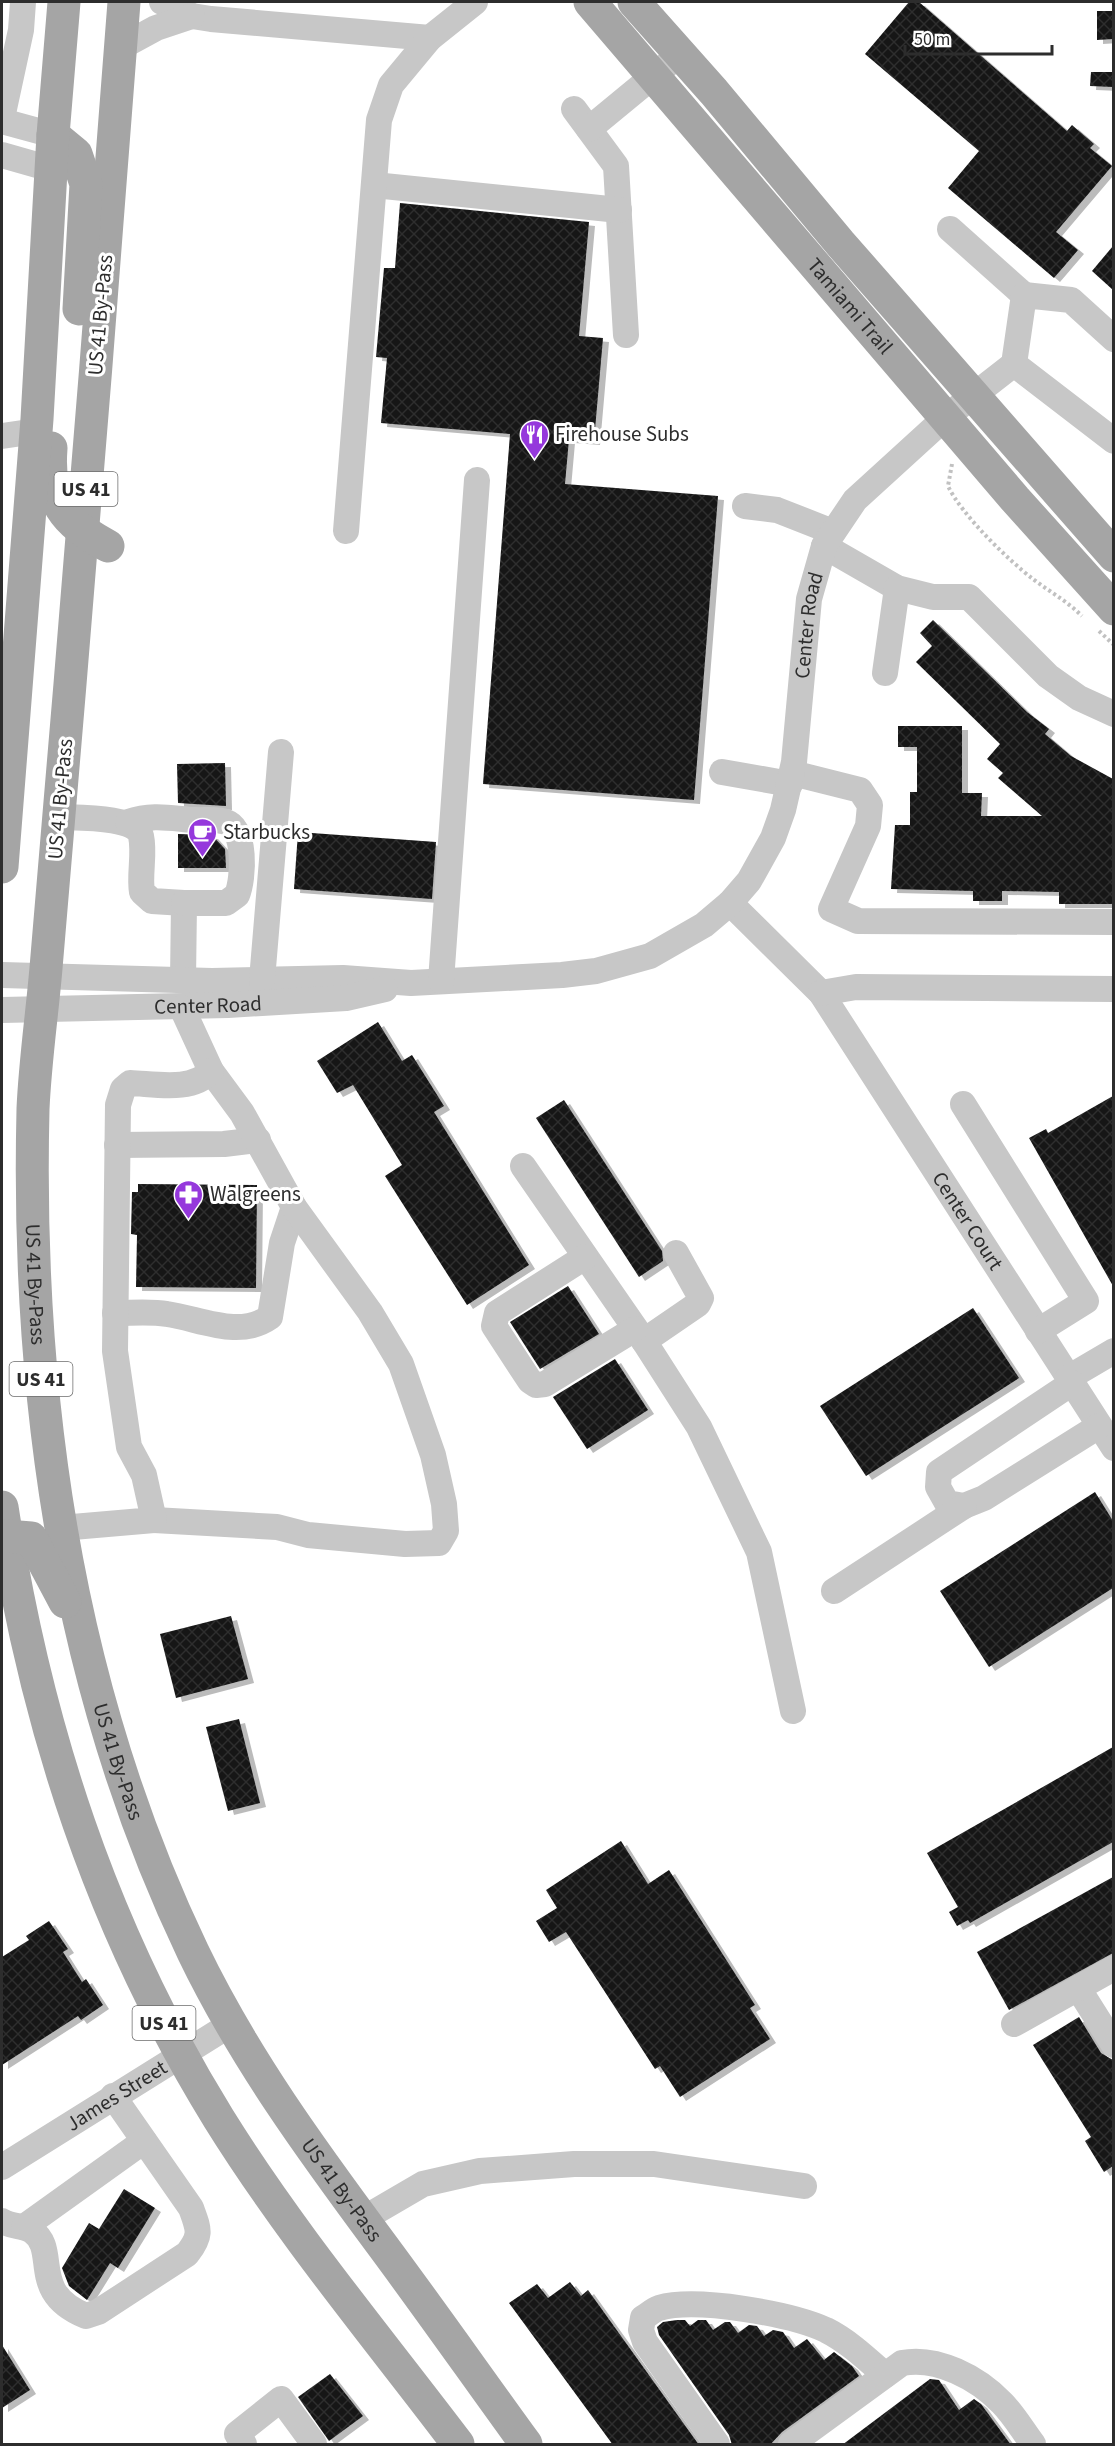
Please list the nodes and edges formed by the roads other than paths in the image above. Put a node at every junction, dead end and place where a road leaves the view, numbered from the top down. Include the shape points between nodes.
1 (22, 2) edge
2 (64, 2) edge
3 (124, 2) edge
4 (162, 2) edge
5 (475, 2) edge
6 (590, 2) edge
7 (634, 2) edge
8 (192, 16) junction
9 (430, 38) junction
10 (121, 47) junction
11 (680, 54) junction
12 (654, 77) junction
13 (574, 109) dead end
14 (2, 120) edge
15 (589, 129) junction
16 (53, 135) junction
17 (2, 155) edge
18 (51, 169) junction
19 (374, 185) junction
20 (619, 210) junction
21 (49, 214) junction
22 (950, 229) dead end
23 (1024, 295) junction
24 (626, 335) dead end
25 (1113, 339) edge
26 (1014, 364) junction
27 (973, 396) junction
28 (946, 417) junction
29 (36, 431) junction
30 (2, 436) edge
31 (1113, 441) edge
32 (88, 450) junction
33 (477, 480) dead end
34 (745, 506) dead end
35 (346, 531) dead end
36 (95, 539) junction
37 (829, 539) junction
38 (1113, 556) edge
39 (897, 588) junction
40 (1113, 609) edge
41 (2, 647) edge
42 (885, 673) dead end
43 (1113, 714) edge
44 (281, 752) dead end
45 (722, 772) dead end
46 (791, 779) junction
47 (58, 817) junction
48 (128, 822) junction
49 (2, 867) edge
50 (184, 903) junction
51 (730, 903) junction
52 (1113, 922) edge
53 (2, 975) edge
54 (45, 976) junction
55 (183, 980) junction
56 (262, 980) junction
57 (441, 981) junction
58 (411, 983) junction
59 (1113, 989) edge
60 (821, 993) junction
61 (182, 1008) junction
62 (2, 1010) edge
63 (42, 1011) junction
64 (211, 1071) junction
65 (963, 1104) dead end
66 (258, 1140) junction
67 (117, 1145) junction
68 (522, 1166) dead end
69 (294, 1207) junction
70 (676, 1253) dead end
71 (585, 1257) junction
72 (115, 1313) junction
73 (1038, 1331) junction
74 (639, 1335) junction
75 (1113, 1351) edge
76 (1070, 1380) junction
77 (1099, 1426) junction
78 (1113, 1448) edge
79 (964, 1506) junction
80 (154, 1520) junction
81 (3, 1527) edge
82 (62, 1528) junction
83 (834, 1591) dead end
84 (82, 1632) junction
85 (793, 1711) dead end
86 (1113, 1968) edge
87 (1078, 1988) junction
88 (231, 2024) junction
89 (1014, 2024) dead end
90 (1113, 2045) edge
91 (181, 2053) junction
92 (113, 2096) junction
93 (144, 2141) junction
94 (2, 2168) edge
95 (804, 2186) dead end
96 (363, 2219) junction
97 (13, 2224) edge
98 (893, 2369) junction
99 (458, 2443) edge
100 (244, 2445) edge
101 (314, 2445) edge
102 (526, 2445) edge
103 (717, 2445) edge
104 (791, 2445) edge
105 (1033, 2445) edge

1 - 14 street via 21,30
2 - 16 main road, US 41
3 - 10 main road, US 41 By-Pass / US 41
4 - 8 street
5 - 9 street
6 - 12 main road, Tamiami Trail
7 - 11 main road, Tamiami Trail
8 - 9 street
8 - 10 street via 156,28
9 - 19 street via 391,84 379,120
10 - 32 main road, US 41 By-Pass / US 41
11 - 12 street
11 - 27 main road, Tamiami Trail
12 - 15 street
12 - 28 main road, Tamiami Trail
13 - 15 street
14 - 16 street
15 - 20 street via 616,166
16 - 18 main road, US 41
16 - 32 main road via 76,154 87,184 74,374
17 - 18 street
18 - 21 main road, US 41
19 - 20 street
19 - 35 street
20 - 24 street
21 - 29 main road, US 41
21 - 36 main road via 63,291 50,462 52,485 62,509
22 - 23 street
23 - 25 street via 1071,300
23 - 26 street
26 - 27 street, Center Road
26 - 31 street
27 - 28 street, Center Road
27 - 38 main road, Tamiami Trail
28 - 37 street, Center Road via 855,500
28 - 40 main road, Tamiami Trail
29 - 30 street
29 - 41 main road via 13,526
29 - 49 main road, US 41
32 - 36 main road, US 41 By-Pass / US 41
33 - 57 street
34 - 37 street via 777,510
36 - 47 main road, US 41 By-Pass / US 41
37 - 39 street
37 - 46 street, Center Road via 809,599
39 - 42 street
39 - 43 street via 933,597 969,597 1048,676
44 - 56 street
45 - 46 street
46 - 51 street, Center Road via 773,838 749,881
46 - 52 street via 860,790 870,805 868,826 831,909 858,921
47 - 48 street
47 - 54 main road, US 41 By-Pass / US 41
48 - 50 street via 141,836 144,896 152,901
48 - 50 street via 145,816 167,816 224,821 237,830 237,895 226,903
50 - 55 street
51 - 57 street, Center Road via 695,930 630,964 562,975
51 - 60 street
53 - 54 street, Center Road
54 - 55 street, Center Road
54 - 63 main road, US 41 By-Pass / US 41
55 - 56 street, Center Road
56 - 58 street, Center Road via 343,978
57 - 58 street, Center Road
58 - 61 street, Center Road via 346,999
59 - 60 street via 856,987
60 - 73 street, Center Court
61 - 63 street, Center Road
61 - 64 street
62 - 63 street, Center Road
63 - 82 main road, US 41 By-Pass / US 41 via 33,1110 34,1261 49,1459
64 - 66 street
64 - 67 street via 205,1079 184,1085 130,1083 123,1089 118,1105
65 - 73 street via 1086,1301
66 - 67 street
66 - 69 street
67 - 72 street
68 - 71 street
69 - 72 street via 282,1243 270,1317 257,1326 230,1328 165,1313
69 - 80 street via 370,1312 401,1364 433,1455 446,1531 439,1543 405,1544 308,1535 277,1527
70 - 74 street via 701,1298 698,1304
71 - 74 street
71 - 74 street via 493,1319 530,1381 545,1384
72 - 80 street via 115,1351 129,1447 144,1475
73 - 76 street, Center Court
74 - 85 street via 699,1427 759,1552
75 - 76 street
76 - 77 street, Center Court
76 - 79 street via 939,1472 938,1487 947,1503
77 - 78 street, Center Court
77 - 79 street via 984,1498
79 - 83 street
80 - 82 street
81 - 84 main road via 31,1538
81 - 91 main road, US 41 via 45,1720 72,1810 130,1953
82 - 84 main road, US 41 By-Pass / US 41
84 - 88 main road, US 41 By-Pass / US 41 via 138,1822 194,1954
86 - 87 street
87 - 89 street
87 - 90 street
88 - 91 street, James Street
88 - 96 main road, US 41 By-Pass / US 41 via 276,2097
91 - 92 street, James Street
91 - 99 main road, US 41 via 271,2195
92 - 93 street
92 - 94 street, James Street
93 - 97 street
93 - 97 street via 191,2208 199,2229 197,2242 187,2254 98,2312 86,2316 71,2310 54,2293 43,2246 34,2232
95 - 96 street via 654,2164 574,2163 480,2171 423,2184
96 - 102 main road, US 41 By-Pass / US 41
98 - 103 street via 827,2331 773,2314 676,2305 657,2309 644,2318 641,2330 645,2342
98 - 104 street
98 - 105 street via 918,2360 943,2365 1002,2403
100 - 101 street via 237,2434 281,2399

